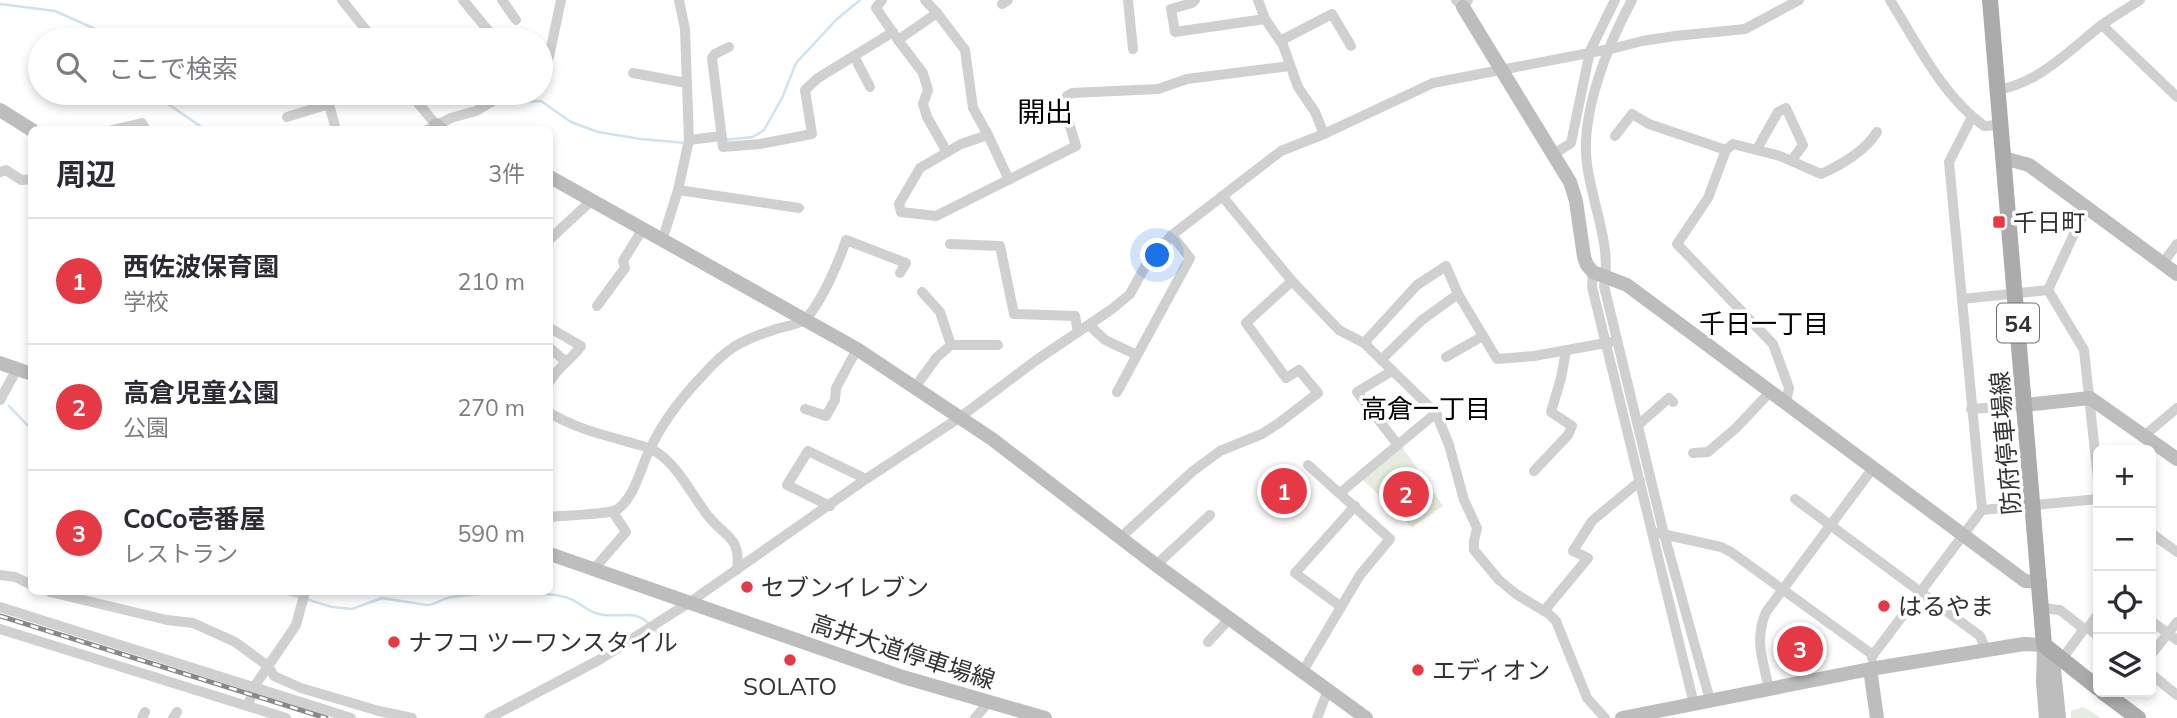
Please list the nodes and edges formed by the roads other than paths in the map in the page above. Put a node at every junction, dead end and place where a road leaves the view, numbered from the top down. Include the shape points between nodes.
1 (342, 0) edge
2 (463, 0) edge
3 (502, 0) edge
4 (561, 0) edge
5 (679, 0) edge
6 (882, 0) edge
7 (925, 0) edge
8 (1128, 0) edge
9 (1195, 0) edge
10 (1258, 0) edge
11 (1615, 0) edge
12 (1632, 0) edge
13 (1798, 0) edge
14 (1890, 0) edge
15 (1990, 0) edge
16 (2140, 0) edge
17 (1462, 2) edge
18 (515, 13) dead end
19 (937, 13) junction
20 (1265, 19) junction
21 (2102, 24) junction
22 (364, 28) edge
23 (486, 28) edge
24 (895, 36) junction
25 (553, 38) edge
26 (1280, 41) junction
27 (1351, 46) dead end
28 (729, 47) dead end
29 (1607, 48) junction
30 (1133, 49) dead end
31 (1590, 51) junction
32 (854, 56) junction
33 (1290, 66) junction
34 (1500, 69) junction
35 (633, 73) dead end
36 (686, 83) junction
37 (870, 87) dead end
38 (1997, 90) junction
39 (2177, 97) edge
40 (326, 105) edge
41 (329, 105) edge
42 (419, 105) edge
43 (486, 105) edge
44 (0, 110) edge
45 (287, 117) dead end
46 (1972, 117) junction
47 (2000, 125) junction
48 (335, 126) edge
49 (434, 126) edge
50 (438, 126) edge
51 (28, 128) edge
52 (1877, 132) dead end
53 (1324, 134) junction
54 (988, 135) junction
55 (721, 136) junction
56 (1615, 136) dead end
57 (689, 139) junction
58 (1757, 149) junction
59 (1726, 150) junction
60 (947, 152) junction
61 (1554, 154) junction
62 (2003, 158) junction
63 (1792, 160) junction
64 (0, 172) edge
65 (553, 179) edge
66 (28, 180) edge
67 (1009, 180) junction
68 (678, 190) junction
69 (1222, 195) junction
70 (591, 201) junction
71 (2087, 206) junction
72 (799, 208) dead end
73 (642, 230) junction
74 (1172, 235) junction
75 (553, 236) edge
76 (662, 241) junction
77 (950, 244) dead end
78 (2177, 244) edge
79 (2163, 263) junction
80 (901, 273) dead end
81 (1599, 274) junction
82 (2177, 274) edge
83 (1292, 281) junction
84 (2048, 290) junction
85 (922, 292) dead end
86 (2015, 293) junction
87 (1458, 294) junction
88 (1962, 299) junction
89 (597, 306) dead end
90 (804, 320) junction
91 (1089, 325) junction
92 (553, 330) edge
93 (1077, 332) junction
94 (1483, 336) junction
95 (1611, 342) junction
96 (1364, 343) junction
97 (951, 345) junction
98 (998, 345) dead end
99 (857, 349) junction
100 (553, 351) edge
101 (1566, 351) junction
102 (1137, 355) junction
103 (1446, 357) dead end
104 (1381, 360) junction
105 (565, 361) junction
106 (0, 363) edge
107 (24, 371) edge
108 (1392, 371) junction
109 (553, 377) edge
110 (915, 387) junction
111 (1771, 391) junction
112 (1117, 392) dead end
113 (2090, 398) junction
114 (0, 400) edge
115 (1674, 402) dead end
116 (1786, 402) junction
117 (2025, 405) junction
118 (2177, 408) edge
119 (805, 409) dead end
120 (1971, 409) junction
121 (1436, 413) junction
122 (553, 415) edge
123 (959, 418) junction
124 (1638, 425) junction
125 (2145, 435) junction
126 (1398, 445) junction
127 (2095, 445) edge
128 (650, 449) junction
129 (1693, 453) dead end
130 (2177, 459) edge
131 (1308, 465) dead end
132 (1873, 468) junction
133 (1534, 471) dead end
134 (866, 479) junction
135 (1640, 481) junction
136 (1340, 493) junction
137 (1795, 499) dead end
138 (2093, 499) edge
139 (2034, 504) junction
140 (830, 506) junction
141 (1355, 506) junction
142 (1982, 510) junction
143 (613, 512) junction
144 (1210, 515) dead end
145 (553, 517) edge
146 (1830, 526) junction
147 (1652, 532) junction
148 (1664, 534) junction
149 (1964, 535) junction
150 (2156, 537) edge
151 (1120, 538) junction
152 (2177, 552) edge
153 (553, 555) edge
154 (1156, 565) junction
155 (594, 569) junction
156 (737, 570) junction
157 (0, 575) edge
158 (2040, 582) junction
159 (28, 583) edge
160 (1783, 589) junction
161 (1920, 592) junction
162 (60, 595) edge
163 (303, 596) edge
164 (690, 602) junction
165 (1340, 606) junction
166 (0, 607) edge
167 (2042, 608) junction
168 (1544, 611) junction
169 (1230, 618) junction
170 (2093, 620) edge
171 (2177, 622) edge
172 (2156, 625) edge
173 (0, 629) edge
174 (2086, 629) junction
175 (2095, 634) edge
176 (2168, 634) junction
177 (2177, 640) edge
178 (1208, 642) dead end
179 (2044, 645) junction
180 (1986, 649) junction
181 (2156, 649) edge
182 (2062, 659) junction
183 (1871, 662) junction
184 (268, 666) junction
185 (1303, 671) junction
186 (2156, 678) edge
187 (2093, 684) edge
188 (254, 687) junction
189 (1769, 689) junction
190 (1328, 690) junction
191 (2177, 695) edge
192 (2116, 697) edge
193 (1710, 700) junction
194 (988, 703) junction
195 (248, 706) junction
196 (1684, 709) edge
197 (286, 718) edge
198 (351, 718) edge
199 (412, 718) edge
200 (489, 718) edge
201 (975, 718) edge
202 (1045, 718) edge
203 (1317, 718) edge
204 (1366, 718) edge
205 (1605, 718) edge
206 (1622, 718) edge
207 (1877, 718) edge
208 (2046, 718) edge
209 (2059, 718) edge
210 (2137, 718) edge

1 - 22 street
2 - 23 street
3 - 18 street
4 - 25 street
5 - 36 street via 685,29
6 - 24 street via 876,8
7 - 19 street
8 - 30 street
9 - 20 street via 1171,9 1175,32
10 - 20 street
11 - 31 street
12 - 29 street
13 - 29 street via 1745,29
14 - 46 street via 1923,57
15 - 38 main road, 防府停車場線 / 54
16 - 21 street
17 - 34 street
19 - 24 street
19 - 54 street via 965,50 973,108
20 - 26 street
21 - 38 street via 2049,67
21 - 39 street
24 - 32 street
24 - 60 street via 923,73 928,90 923,104
26 - 27 street via 1332,14
26 - 33 street
28 - 55 street via 712,58
29 - 31 street
29 - 81 street via 1586,142 1607,263
31 - 34 street
31 - 61 street via 1571,143
32 - 37 street
32 - 55 street via 805,90 812,134 723,147
33 - 53 street
33 - 67 street via 1186,79 1158,89 1072,93 1065,110 1076,146
34 - 53 street via 1419,88
34 - 61 street
35 - 36 street
36 - 57 street
38 - 47 main road, 防府停車場線 / 54
40 - 45 street
41 - 48 street
42 - 49 street
43 - 50 street
44 - 51 street
46 - 47 street via 1984,126
46 - 88 street via 1949,162
47 - 62 main road, 防府停車場線 / 54
52 - 63 street via 1858,152 1821,174
53 - 69 street via 1282,151
54 - 60 street
54 - 67 street
55 - 57 street
56 - 59 street via 1632,114
57 - 68 street
58 - 59 street via 1733,144
58 - 63 street
58 - 63 street via 1786,108 1803,145
59 - 116 street via 1708,198 1677,244 1773,344 1789,388
60 - 67 street via 920,168 898,204 901,212 936,216
61 - 81 street via 1576,201 1584,257
62 - 71 street via 2029,165
62 - 86 main road, 防府停車場線 / 54
64 - 66 street via 6,170
65 - 70 street
68 - 72 street
68 - 76 street
69 - 74 street
69 - 83 street
70 - 73 street
70 - 75 street
71 - 79 street
71 - 84 street
73 - 76 street
73 - 89 street via 624,261 625,268
74 - 91 street via 1147,263 1130,294
74 - 102 street via 1190,258
76 - 90 street
77 - 93 street via 1000,246 1014,314 1075,316
78 - 79 street
79 - 82 street
80 - 90 street via 906,262 846,240 822,295
81 - 95 street via 1592,287
81 - 111 street via 1627,285
83 - 96 street via 1339,330
83 - 151 street via 1246,323 1286,378 1300,370 1318,393 1262,434 1220,451
84 - 86 street
84 - 113 street via 2084,350
85 - 97 street via 940,312
86 - 88 street
86 - 117 main road, 防府停車場線 / 54
87 - 94 street
87 - 96 street via 1446,266 1417,285
87 - 104 street via 1422,320
88 - 120 street
90 - 99 street
90 - 128 street via 731,347 671,413
91 - 93 street
91 - 102 street via 1105,340
92 - 105 street via 581,346
93 - 123 street
94 - 101 street via 1497,359
94 - 103 street
95 - 101 street
95 - 124 street
95 - 135 street
96 - 104 street
97 - 98 street
97 - 110 street
99 - 110 street
99 - 119 street via 826,416
100 - 105 street
101 - 133 street via 1551,412 1572,426
102 - 112 street
104 - 108 street
105 - 109 street
106 - 107 street
107 - 114 street
108 - 121 street
108 - 126 street via 1357,392
110 - 123 street
111 - 116 street
111 - 129 street via 1709,452
113 - 117 street
113 - 125 street
113 - 127 street
115 - 124 street via 1668,398
116 - 132 street
117 - 120 street
117 - 139 main road, 防府停車場線 / 54
118 - 125 street
120 - 142 street
121 - 126 street
121 - 168 street via 1477,528 1474,550 1499,580
122 - 128 street via 578,428
123 - 134 street
123 - 151 street
124 - 148 street
125 - 130 street
126 - 136 street
128 - 143 street via 629,497
128 - 156 street via 665,458 709,516 730,535 739,556
131 - 136 street
132 - 146 street
132 - 149 street
134 - 140 street
134 - 140 street via 808,451 787,485
135 - 147 street
135 - 168 street via 1592,521 1573,551 1588,558
136 - 141 street
137 - 146 street
138 - 139 street
139 - 142 street
139 - 158 main road, 防府停車場線 / 54
140 - 156 street
141 - 165 street via 1390,539
141 - 165 street via 1295,573
142 - 149 street
143 - 145 street
143 - 155 street via 626,532
144 - 154 street
146 - 160 street
146 - 161 street
147 - 148 street
147 - 196 street
148 - 160 street via 1721,547
148 - 193 street
149 - 158 street via 2025,581
149 - 161 street
150 - 152 street
151 - 154 street
153 - 155 street, 高井大道停車場線
154 - 169 street
155 - 164 street, 高井大道停車場線
156 - 164 street
157 - 159 street
158 - 167 main road, 防府停車場線 / 54
160 - 183 street
160 - 189 street via 1766,612 1758,641
161 - 180 street via 1980,636
161 - 183 street
162 - 184 street via 192,623 235,642
163 - 184 street via 296,625
164 - 194 street, 高井大道停車場線
164 - 200 street via 599,660
165 - 185 street
166 - 188 street
167 - 174 street via 2060,610
167 - 179 main road, 防府停車場線 / 54
168 - 205 street via 1556,621 1587,698
169 - 178 street
169 - 185 street
170 - 174 street
171 - 176 street
172 - 176 street
173 - 195 street
174 - 175 street
174 - 182 street
176 - 177 street
176 - 181 street
179 - 180 street
179 - 182 main road
179 - 208 street
179 - 209 street via 2054,670
180 - 183 street
182 - 187 main road
183 - 189 street
183 - 207 street
184 - 188 street
184 - 199 street via 274,676 301,688
185 - 190 street
186 - 191 street
188 - 195 street
188 - 198 street
189 - 193 street
190 - 203 street
190 - 204 street
192 - 210 main road
193 - 196 street
194 - 201 street
194 - 202 street, 高井大道停車場線
195 - 197 street
196 - 206 street

